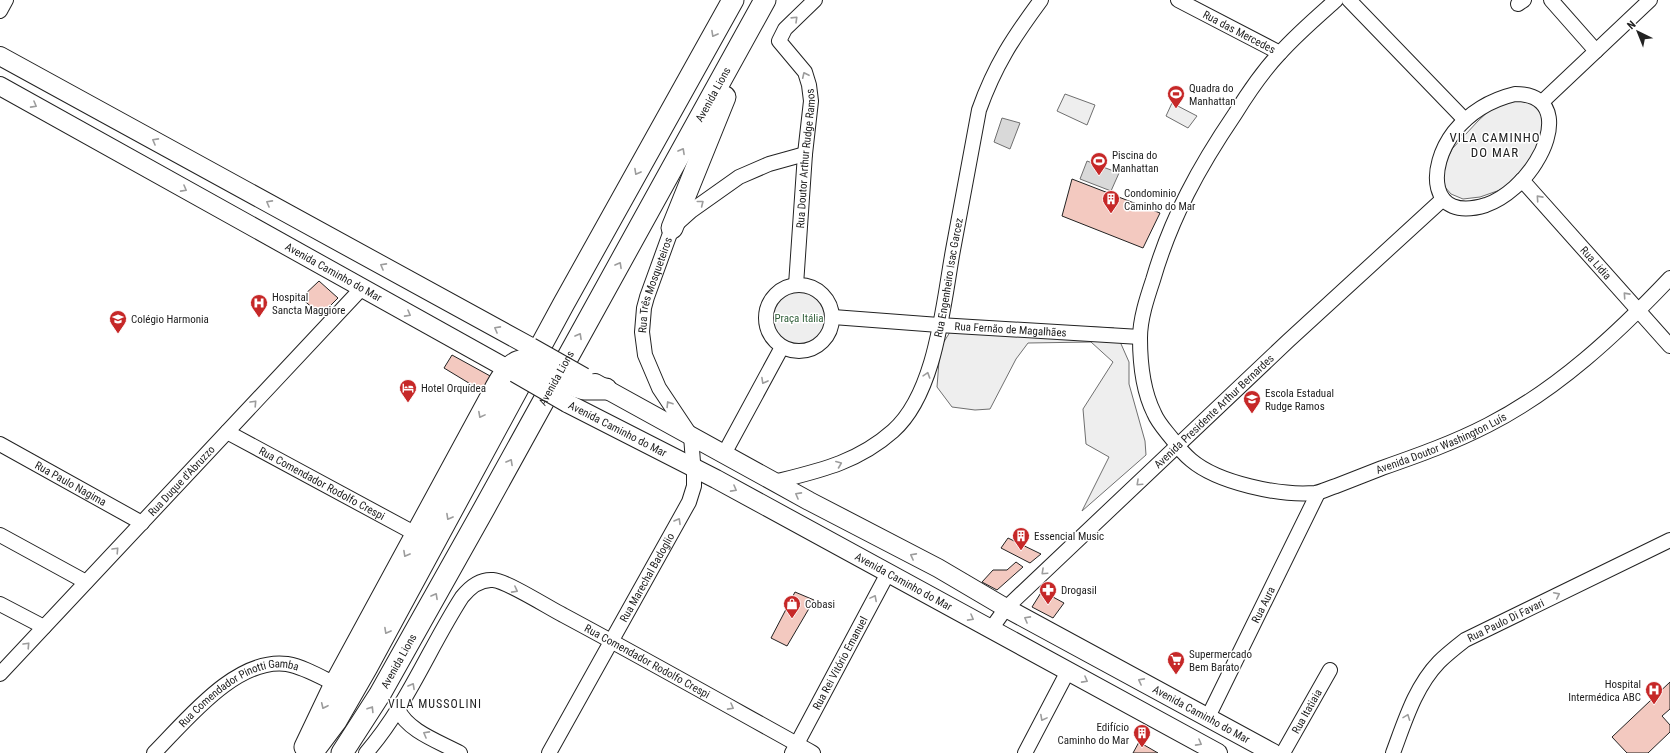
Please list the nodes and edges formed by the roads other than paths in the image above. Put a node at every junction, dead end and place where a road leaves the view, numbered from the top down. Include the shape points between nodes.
1 (6, 0) edge
2 (733, 0) edge
3 (765, 0) edge
4 (815, 0) edge
5 (1041, 0) edge
6 (1178, 0) edge
7 (1336, 0) edge
8 (1349, 0) edge
9 (1551, 0) edge
10 (1650, 0) edge
11 (0, 11) edge
12 (1596, 51) junction
13 (1280, 53) junction
14 (0, 56) edge
15 (0, 79) edge
16 (0, 86) edge
17 (56, 86) junction
18 (1542, 102) junction
19 (1465, 120) junction
20 (805, 154) junction
21 (1522, 180) junction
22 (1443, 199) junction
23 (672, 228) junction
24 (1670, 278) edge
25 (796, 285) junction
26 (362, 288) junction
27 (1639, 310) junction
28 (833, 317) junction
29 (939, 325) junction
30 (1140, 337) junction
31 (1670, 346) edge
32 (782, 347) junction
33 (520, 363) junction
34 (574, 388) junction
35 (606, 389) joint
36 (227, 432) junction
37 (691, 436) junction
38 (0, 444) edge
39 (1177, 446) junction
40 (724, 454) junction
41 (694, 467) junction
42 (774, 482) junction
43 (1318, 493) junction
44 (142, 523) junction
45 (416, 534) junction
46 (0, 535) edge
47 (1670, 540) edge
48 (888, 573) junction
49 (86, 582) junction
50 (0, 604) edge
51 (1006, 608) junction
52 (44, 627) junction
53 (991, 629) junction
54 (611, 641) junction
55 (1330, 670) dead end
56 (1068, 671) junction
57 (0, 674) edge
58 (335, 684) junction
59 (398, 709) junction
60 (1208, 717) junction
61 (794, 748) edge
62 (154, 753) edge
63 (302, 753) edge
64 (312, 753) edge
65 (342, 753) edge
66 (366, 753) edge
67 (460, 753) edge
68 (549, 753) edge
69 (813, 753) edge
70 (1025, 753) edge
71 (1218, 753) edge
72 (1274, 753) edge
73 (1283, 753) edge
74 (1393, 753) edge

1 - 11 street
2 -> 64 highway via 563,305 357,685 336,721
3 - 23 highway
65 -> 3 highway, Avenida Lions via 380,694
20 -> 4 street, Rua Doutor Arthur Rudge Ramos via 810,110 809,85 801,66 779,42 785,29
5 - 29 street, Rua Engenheiro Isac Garcez via 1001,57 988,82 979,110
6 - 13 street, Rua das Mercedes
7 - 13 street, Avenida Doutor Washington Luís
8 - 19 street
9 - 12 street
10 - 12 street
12 - 18 street
13 - 30 street, Avenida Doutor Washington Luís via 1236,111 1187,190 1156,269
14 - 17 main road
15 - 17 main road via 12,70
16 -> 26 main road, Avenida Caminho do Mar
33 -> 17 main road
18 - 19 street via 1526,94 1514,94 1487,104
18 - 21 street via 1550,119 1544,149 1536,164
19 - 22 street via 1440,156 1436,182
23 -> 20 street, Rua Três Mosqueteiros via 708,197 739,177 769,164
20 - 25 street, Rua Doutor Arthur Rudge Ramos
21 - 22 street via 1502,197 1473,208 1462,209
27 -> 21 street, Rua Lidia
22 - 39 street, Avenida Presidente Arthur Bernardes
37 -> 23 street, Rua Três Mosqueteiros via 659,388 648,365 643,344 644,308
24 - 27 street, Avenida Doutor Washington Luís
25 - 28 street via 807,286 821,293 830,306
25 - 32 street via 786,287 777,293 766,311 768,332
26 -> 33 main road, Avenida Caminho do Mar
36 -> 26 street, Rua Duque d'Abruzzo
27 - 31 street, Rua Lidia
27 - 43 street, Avenida Doutor Washington Luís via 1558,380 1489,425 1439,448
28 - 29 street, Rua Fernão de Magalhães
28 - 32 street via 832,327 821,344 802,352
29 - 30 street, Rua Fernão de Magalhães
42 -> 29 street, Rua Engenheiro Isac Garcez via 841,464 870,449 893,431 906,416 923,386
30 - 39 street, Avenida Doutor Washington Luís via 1146,391 1154,414
32 -> 40 street
33 - 34 highway, bridge
33 -> 45 highway
34 - 35 highway
34 - 41 main road, Avenida Caminho do Mar
35 - 37 main road, Avenida Caminho do Mar
36 - 44 street, Rua Duque d'Abruzzo
36 - 45 street, Rua Comendador Rodolfo Crespi
37 - 40 main road, Avenida Caminho do Mar
37 - 41 street, Rua Marechal Badoglio
38 - 44 street, Rua Paulo Nagima
39 - 43 street, Avenida Doutor Washington Luís via 1190,460 1224,478 1281,492
39 -> 51 street, Avenida Presidente Arthur Bernardes
40 - 42 main road, Avenida Caminho do Mar
41 -> 48 main road, Avenida Caminho do Mar
54 -> 41 street, Rua Marechal Badoglio via 689,502 694,486
51 -> 42 main road, Avenida Caminho do Mar via 938,568
43 - 60 street, Rua Aura
49 -> 44 street, Rua Duque d'Abruzzo
45 -> 58 highway
46 - 49 street
74 -> 47 street, Rua Paulo Di Favari via 1422,684 1439,662 1465,640
48 -> 53 main road, Avenida Caminho do Mar
61 -> 48 street, Rua Rei Vitório Emanuel
49 - 52 street, Rua Duque d'Abruzzo
50 - 52 street
51 - 53 street, Avenida Presidente Arthur Bernardes
60 -> 51 main road, Avenida Caminho do Mar
57 -> 52 street, Rua Duque d'Abruzzo
53 - 56 main road, Avenida Caminho do Mar
59 -> 54 street, Rua Comendador Rodolfo Crespi via 453,611 466,592 478,583 498,581
54 -> 61 street, Rua Comendador Rodolfo Crespi
54 - 68 street, Rua Marechal Badoglio
55 - 73 street, Rua Itatiaia
56 -> 70 street
56 -> 71 main road, Avenida Caminho do Mar
58 - 62 street, Rua Comendador Pinotti Gamba via 305,669 285,664 244,672 215,692
58 -> 63 highway
59 - 66 street
67 -> 59 street via 410,725
60 - 72 main road, Avenida Caminho do Mar
61 - 69 street, Rua Comendador Rodolfo Crespi

